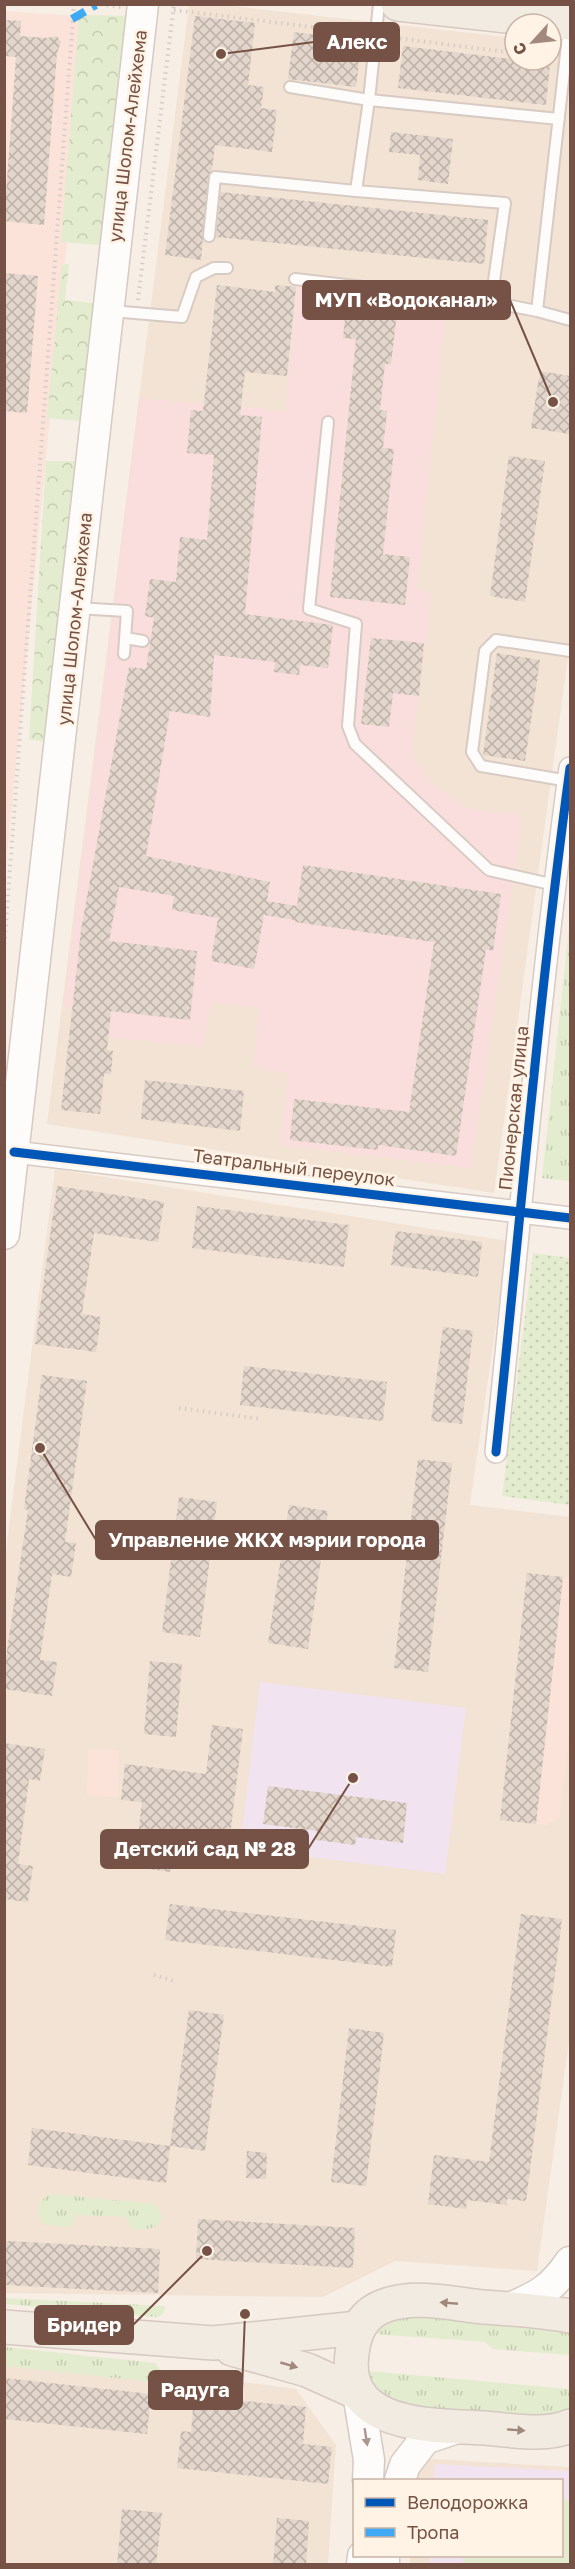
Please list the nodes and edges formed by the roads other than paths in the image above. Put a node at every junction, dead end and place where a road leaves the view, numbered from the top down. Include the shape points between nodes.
1 (379, 4) edge
2 (398, 4) edge
3 (133, 6) edge
4 (570, 23) edge
5 (290, 87) dead end
6 (369, 100) junction
7 (559, 119) junction
8 (356, 191) junction
9 (209, 236) dead end
10 (227, 268) dead end
11 (295, 279) dead end
12 (491, 302) junction
13 (537, 311) junction
14 (122, 312) junction
15 (570, 320) edge
16 (328, 422) dead end
17 (76, 608) junction
18 (125, 638) junction
19 (143, 641) dead end
20 (570, 651) edge
21 (124, 654) dead end
22 (570, 774) edge
23 (566, 829) edge
24 (563, 887) edge
25 (14, 1152) junction
26 (519, 1210) junction
27 (570, 1218) edge
28 (4, 1234) edge
29 (496, 1452) dead end
30 (570, 2262) edge
31 (507, 2309) junction
32 (570, 2316) edge
33 (4, 2326) edge
34 (358, 2328) junction
35 (213, 2343) junction
36 (358, 2393) junction
37 (570, 2426) edge
38 (460, 2427) junction
39 (368, 2479) edge
40 (401, 2479) edge

1 - 6 lane
2 - 4 main road
3 - 14 main road, улица Шолом-Алейхема
4 - 7 lane
5 - 6 lane
6 - 7 lane
6 - 8 lane
7 - 13 lane
8 - 9 lane via 215,177
8 - 12 lane via 505,203
10 - 14 lane via 214,267 196,277 182,317
11 - 12 lane
12 - 13 lane
13 - 15 lane
14 - 17 main road, улица Шолом-Алейхема
16 - 24 lane via 309,609 356,624 348,726 355,744 489,870
17 - 18 lane via 127,611
17 - 25 main road, улица Шолом-Алейхема
18 - 19 lane
18 - 21 lane
20 - 22 lane via 496,640 485,651 472,752 481,766
22 - 23 street, Пионерская улица
23 - 24 street, Пионерская улица
24 - 26 street, Пионерская улица
25 - 26 street, Театральный переулок
25 - 28 main road, улица Шолом-Алейхема
26 - 27 street, Театральный переулок
26 - 29 street, Пионерская улица
30 - 31 main road via 550,2288
31 - 32 main road
31 -> 34 main road via 410,2301 369,2313
33 - 35 main road
34 - 35 main road
34 - 36 main road via 352,2349
35 -> 36 main road via 307,2370
36 - 38 main road via 378,2412 402,2421
36 -> 39 main road via 369,2460
38 -> 37 main road via 541,2432
38 - 40 main road via 425,2439 405,2465

